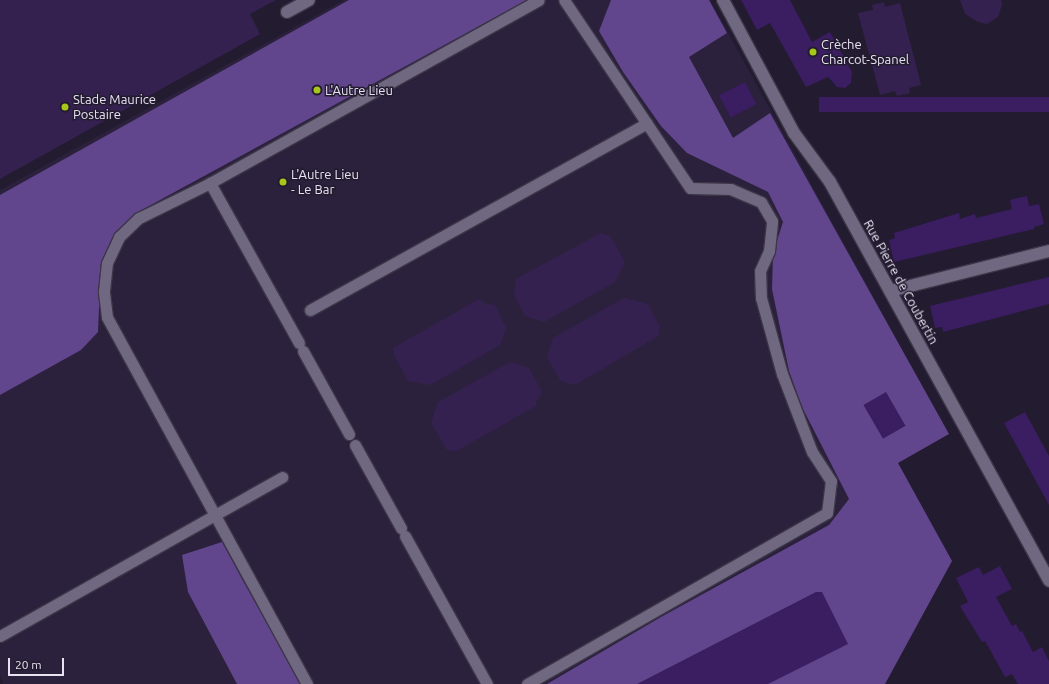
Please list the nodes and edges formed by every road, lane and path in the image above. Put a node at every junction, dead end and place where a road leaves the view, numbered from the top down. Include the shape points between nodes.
1 (309, 0) edge
2 (539, 0) edge
3 (564, 0) edge
4 (723, 0) edge
5 (287, 12) dead end
6 (647, 122) junction
7 (210, 183) junction
8 (1049, 251) edge
9 (890, 291) junction
10 (310, 310) dead end
11 (349, 434) dead end
12 (355, 445) dead end
13 (282, 477) dead end
14 (215, 515) junction
15 (1049, 581) edge
16 (0, 636) edge
17 (307, 684) edge
18 (487, 684) edge
19 (527, 684) edge

1 - 5 street
2 - 7 lane
3 - 6 lane
4 - 9 street, Rue Pierre de Coubertin via 794,133 830,182
6 - 10 lane
6 - 19 lane via 690,188 731,189 761,202 772,221 769,251 760,271 761,298 784,381 812,452 831,481 827,513
7 - 11 lane
7 - 14 lane via 139,218 119,237 107,263 104,291 107,317
8 - 9 street
9 - 15 street, Rue Pierre de Coubertin
12 - 18 lane
13 - 14 lane
14 - 16 lane
14 - 17 lane

